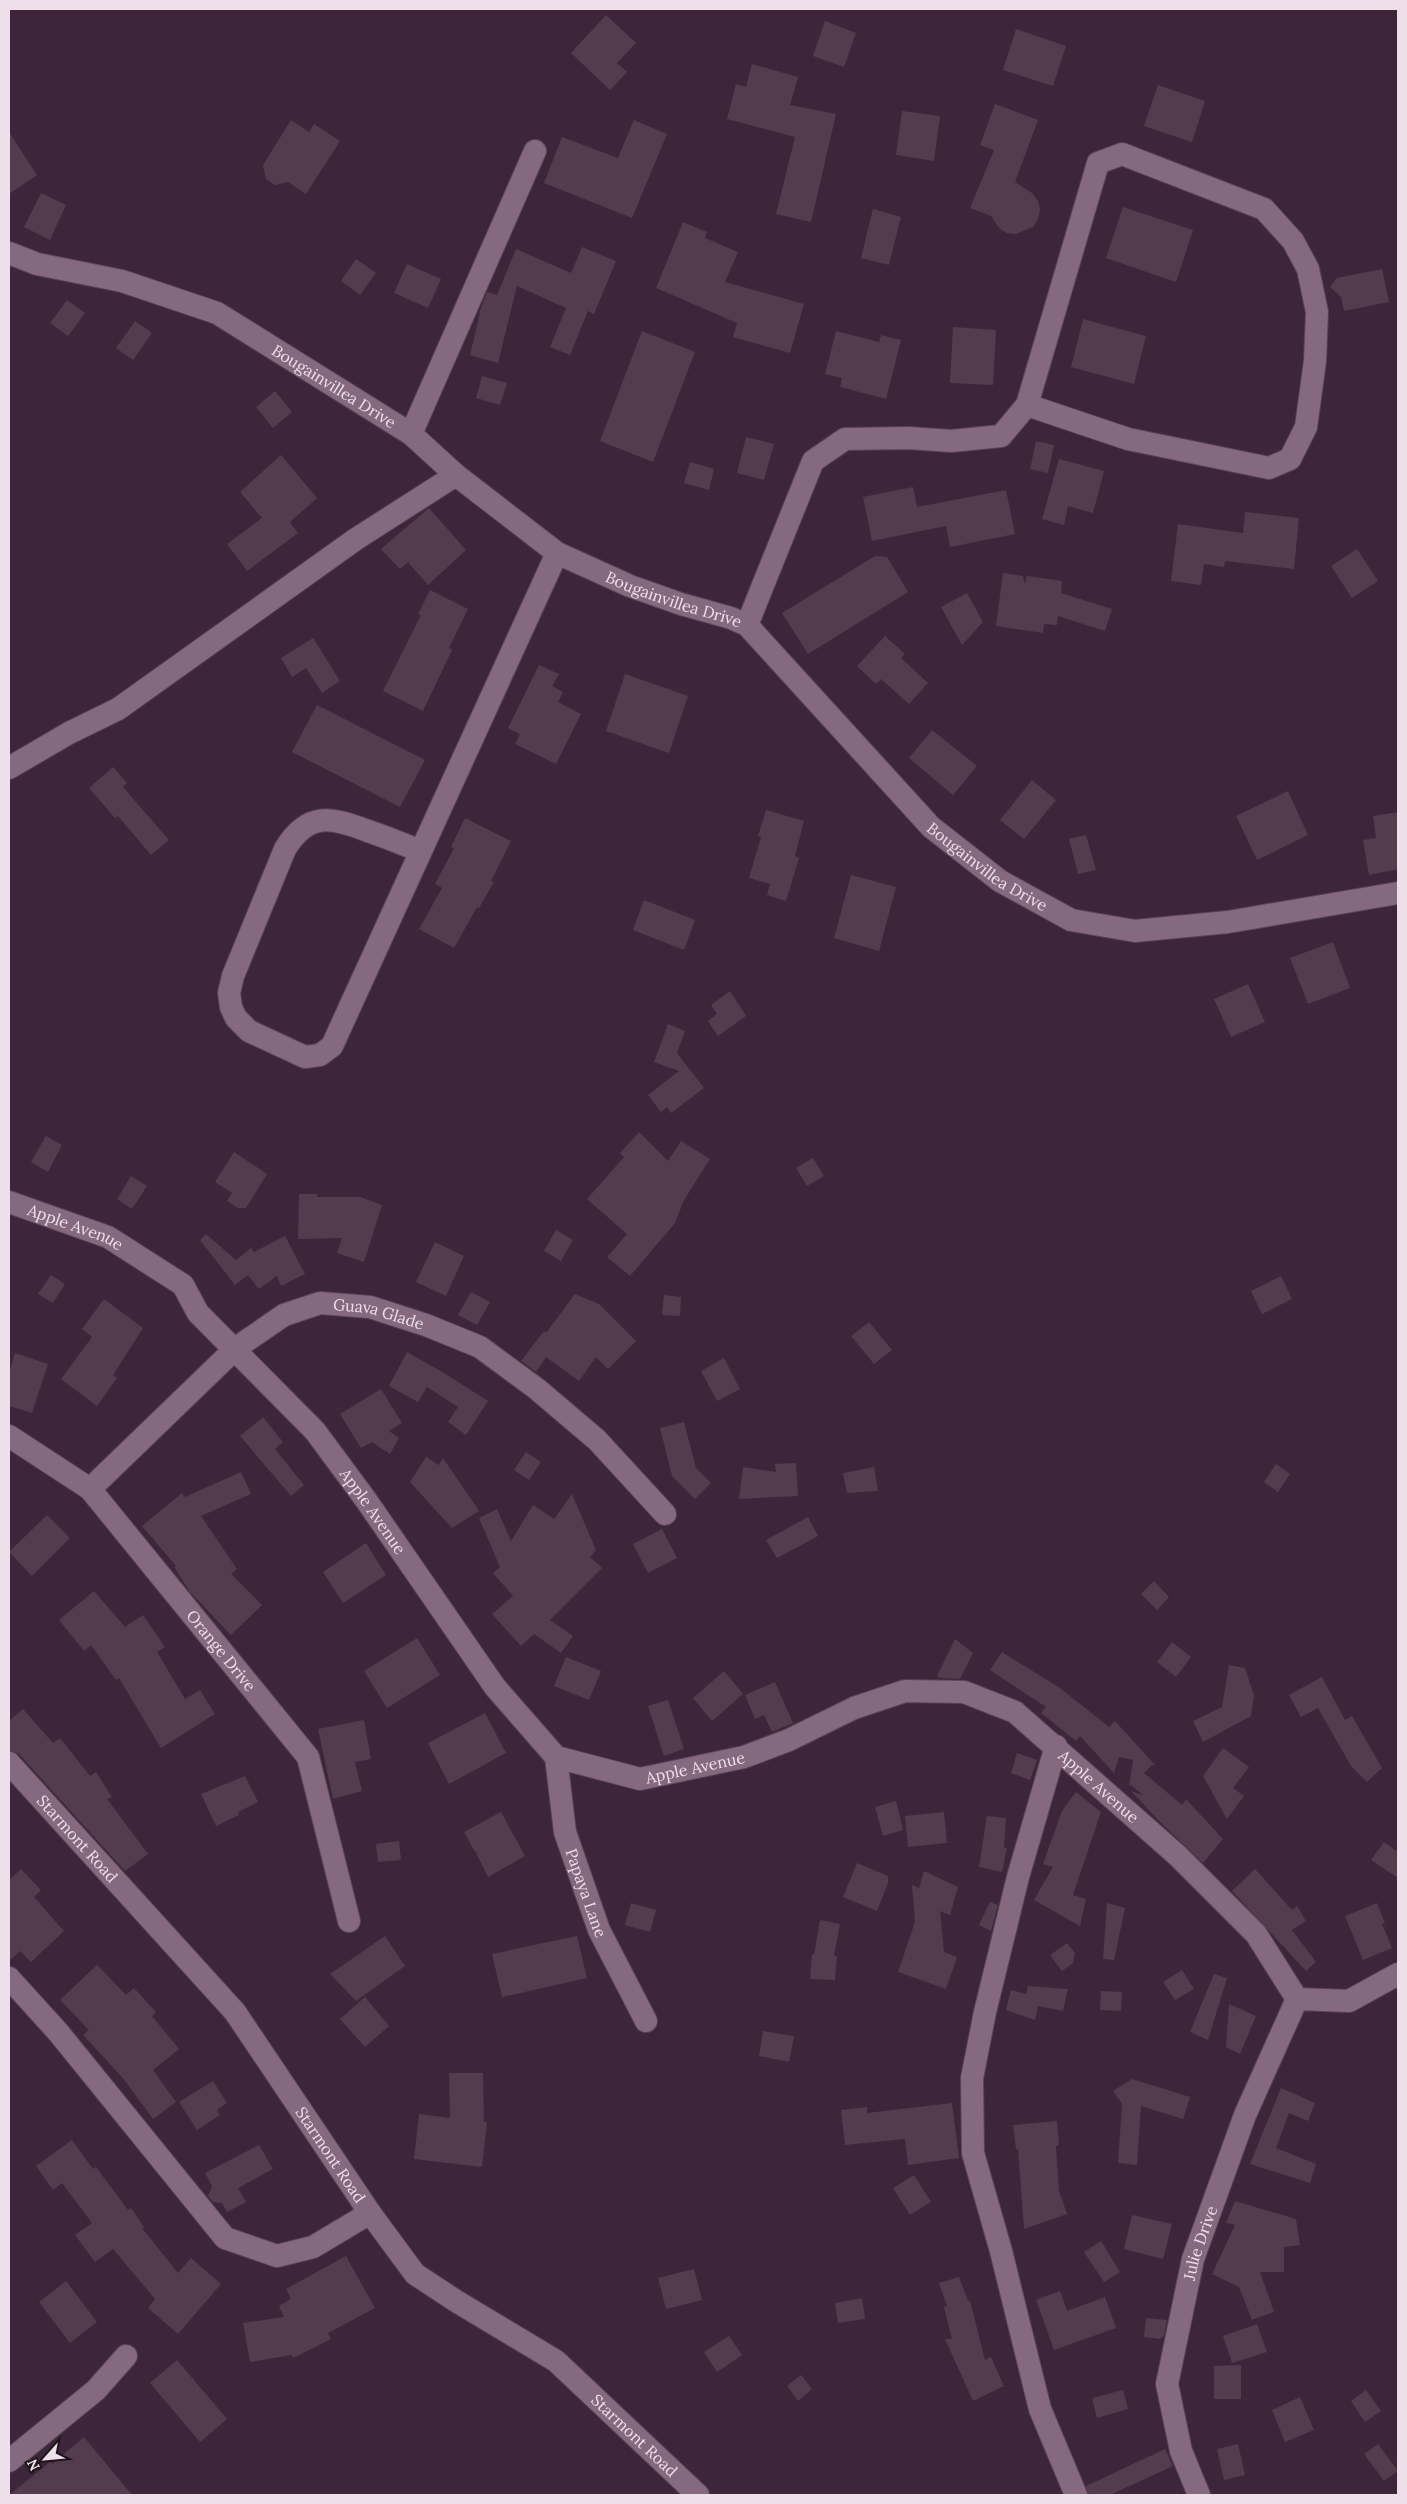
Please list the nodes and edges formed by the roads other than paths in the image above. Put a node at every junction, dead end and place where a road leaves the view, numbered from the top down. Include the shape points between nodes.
1 (536, 151) dead end
2 (9, 253) edge
3 (1027, 405) junction
4 (411, 434) junction
5 (456, 476) junction
6 (557, 553) junction
7 (747, 625) junction
8 (9, 768) edge
9 (420, 851) junction
10 (1398, 893) edge
11 (9, 1202) edge
12 (236, 1348) junction
13 (9, 1436) edge
14 (90, 1489) junction
15 (665, 1514) dead end
16 (1056, 1746) junction
17 (556, 1757) junction
18 (9, 1764) edge
19 (349, 1921) dead end
20 (1398, 1974) edge
21 (9, 1978) edge
22 (1297, 2000) junction
23 (646, 2021) dead end
24 (370, 2213) junction
25 (126, 2356) dead end
26 (9, 2461) edge
27 (698, 2495) edge
28 (1076, 2495) edge
29 (1199, 2495) edge

1 - 4 street
2 - 4 street, Bougainvillea Drive via 37,264 122,282 217,313
3 - 3 street via 1128,439 1269,468 1290,459 1306,427 1315,361 1317,312 1308,268 1293,241 1264,209 1122,154 1098,163
3 - 7 street via 1001,436 951,441 845,439 813,461
4 - 5 street, Bougainvillea Drive
5 - 6 street, Bougainvillea Drive
5 - 8 street via 356,539 118,709
6 - 7 street, Bougainvillea Drive via 630,586
6 - 9 street
7 - 10 street, Bougainvillea Drive via 931,827 1000,881 1071,920 1135,931 1228,922
9 - 9 street via 332,1046 320,1055 305,1057 249,1031 236,1018 229,993 233,976 293,835 306,825 323,819 340,820
11 - 12 street, Apple Avenue via 108,1237 182,1285 198,1313
12 - 14 street, Guava Glade
12 - 15 street, Guava Glade via 284,1315 320,1303 370,1308 426,1325 480,1346 537,1389 597,1440
12 - 17 street, Apple Avenue via 314,1431 366,1500 495,1687
13 - 14 street, Orange Drive
14 - 19 street, Orange Drive via 308,1757
16 - 17 street, Apple Avenue via 1015,1712 964,1692 905,1691 854,1708 789,1740 744,1757 657,1776 640,1779
16 - 22 street, Apple Avenue via 1178,1856 1256,1934
16 - 28 street via 1018,1877 983,2021 972,2078 973,2154 1040,2409
17 - 23 street, Papaya Lane via 565,1832 599,1930
18 - 24 street, Starmont Road via 235,2012
20 - 22 street via 1348,2002
21 - 24 street via 58,2032 225,2238 277,2256 312,2247
22 - 29 street, Julie Drive via 1245,2115 1193,2259 1167,2384 1181,2451
24 - 27 street, Starmont Road via 416,2274 556,2361
25 - 26 street via 96,2390

